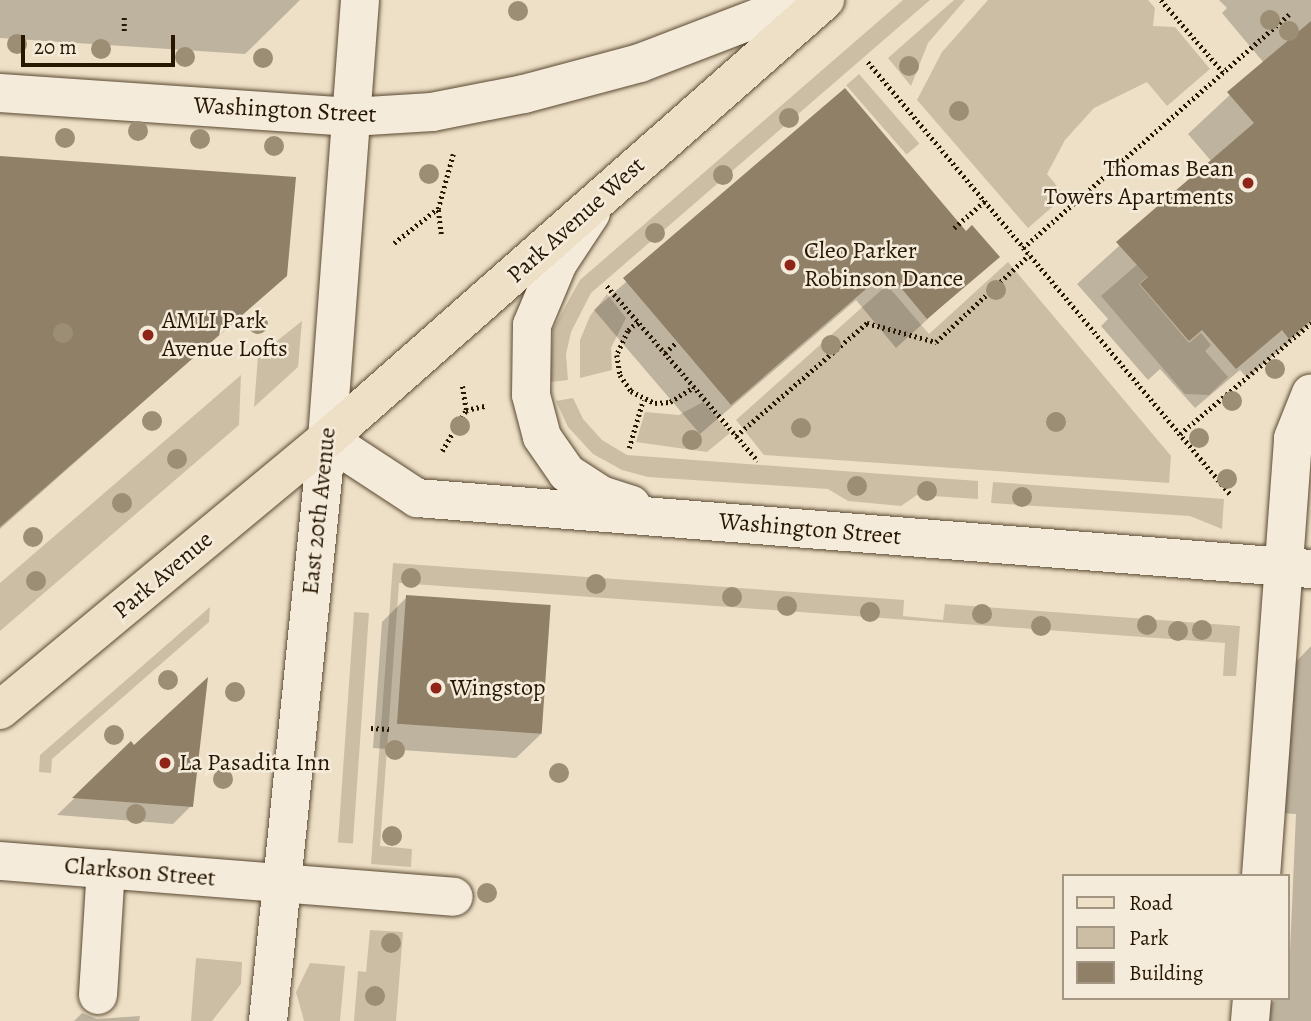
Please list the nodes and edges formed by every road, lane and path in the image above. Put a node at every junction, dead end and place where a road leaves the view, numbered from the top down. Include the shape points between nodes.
1 (360, 0) edge
2 (804, 0) edge
3 (825, 0) edge
4 (1161, 0) edge
5 (1289, 14) dead end
6 (124, 15) dead end
7 (124, 31) dead end
8 (868, 62) dead end
9 (1223, 72) junction
10 (0, 93) edge
11 (351, 117) junction
12 (455, 144) dead end
13 (601, 197) junction
14 (985, 201) junction
15 (438, 209) junction
16 (954, 228) dead end
17 (441, 234) dead end
18 (394, 243) dead end
19 (1023, 248) junction
20 (1029, 255) junction
21 (607, 286) dead end
22 (638, 323) junction
23 (1311, 323) edge
24 (677, 342) dead end
25 (665, 353) junction
26 (462, 386) dead end
27 (694, 387) junction
28 (643, 400) junction
29 (1308, 404) edge
30 (1180, 435) junction
31 (736, 436) junction
32 (327, 439) junction
33 (629, 448) dead end
34 (442, 451) dead end
35 (758, 461) dead end
36 (1231, 495) dead end
37 (673, 518) junction
38 (1297, 568) edge
39 (0, 710) edge
40 (371, 728) dead end
41 (389, 729) dead end
42 (0, 861) edge
43 (106, 869) junction
44 (1261, 874) edge
45 (281, 883) junction
46 (454, 897) dead end
47 (98, 995) dead end
48 (1252, 1000) edge
49 (268, 1021) edge
50 (1250, 1021) edge

1 - 11 street, East 20th Avenue
2 - 11 street, Washington Street via 705,41 573,83 443,110
3 - 13 main road, Park Avenue West
4 - 9 path
5 - 9 path
6 - 7 path
8 - 14 path
9 - 19 path
10 - 11 street, Washington Street
11 - 32 street, East 20th Avenue
12 - 15 path
13 - 32 main road, Park Avenue West
13 - 37 street via 558,263 532,325 531,395 542,437 567,473 601,495
14 - 16 path
14 - 19 path
15 - 17 path
15 - 18 path
19 - 20 path
20 - 30 path
20 - 31 path via 936,342 867,323
21 - 22 path
22 - 25 path
22 - 28 path via 621,342 618,368 631,391
23 - 30 path
24 - 25 path
25 - 27 path
26 - 34 path via 466,410
27 - 28 path via 670,402
27 - 31 path
28 - 33 path
29 - 38 street via 1293,438
30 - 36 path
31 - 35 path
32 - 37 street, Washington Street via 417,498
32 - 39 main road, Park Avenue
32 - 45 street, East 20th Avenue
37 - 38 street, Washington Street
38 - 44 street
40 - 41 path
42 - 43 street, Clarkson Street
43 - 45 street, Clarkson Street
43 - 47 street
45 - 46 street, Clarkson Street
45 - 49 street, East 20th Avenue
48 - 50 street

